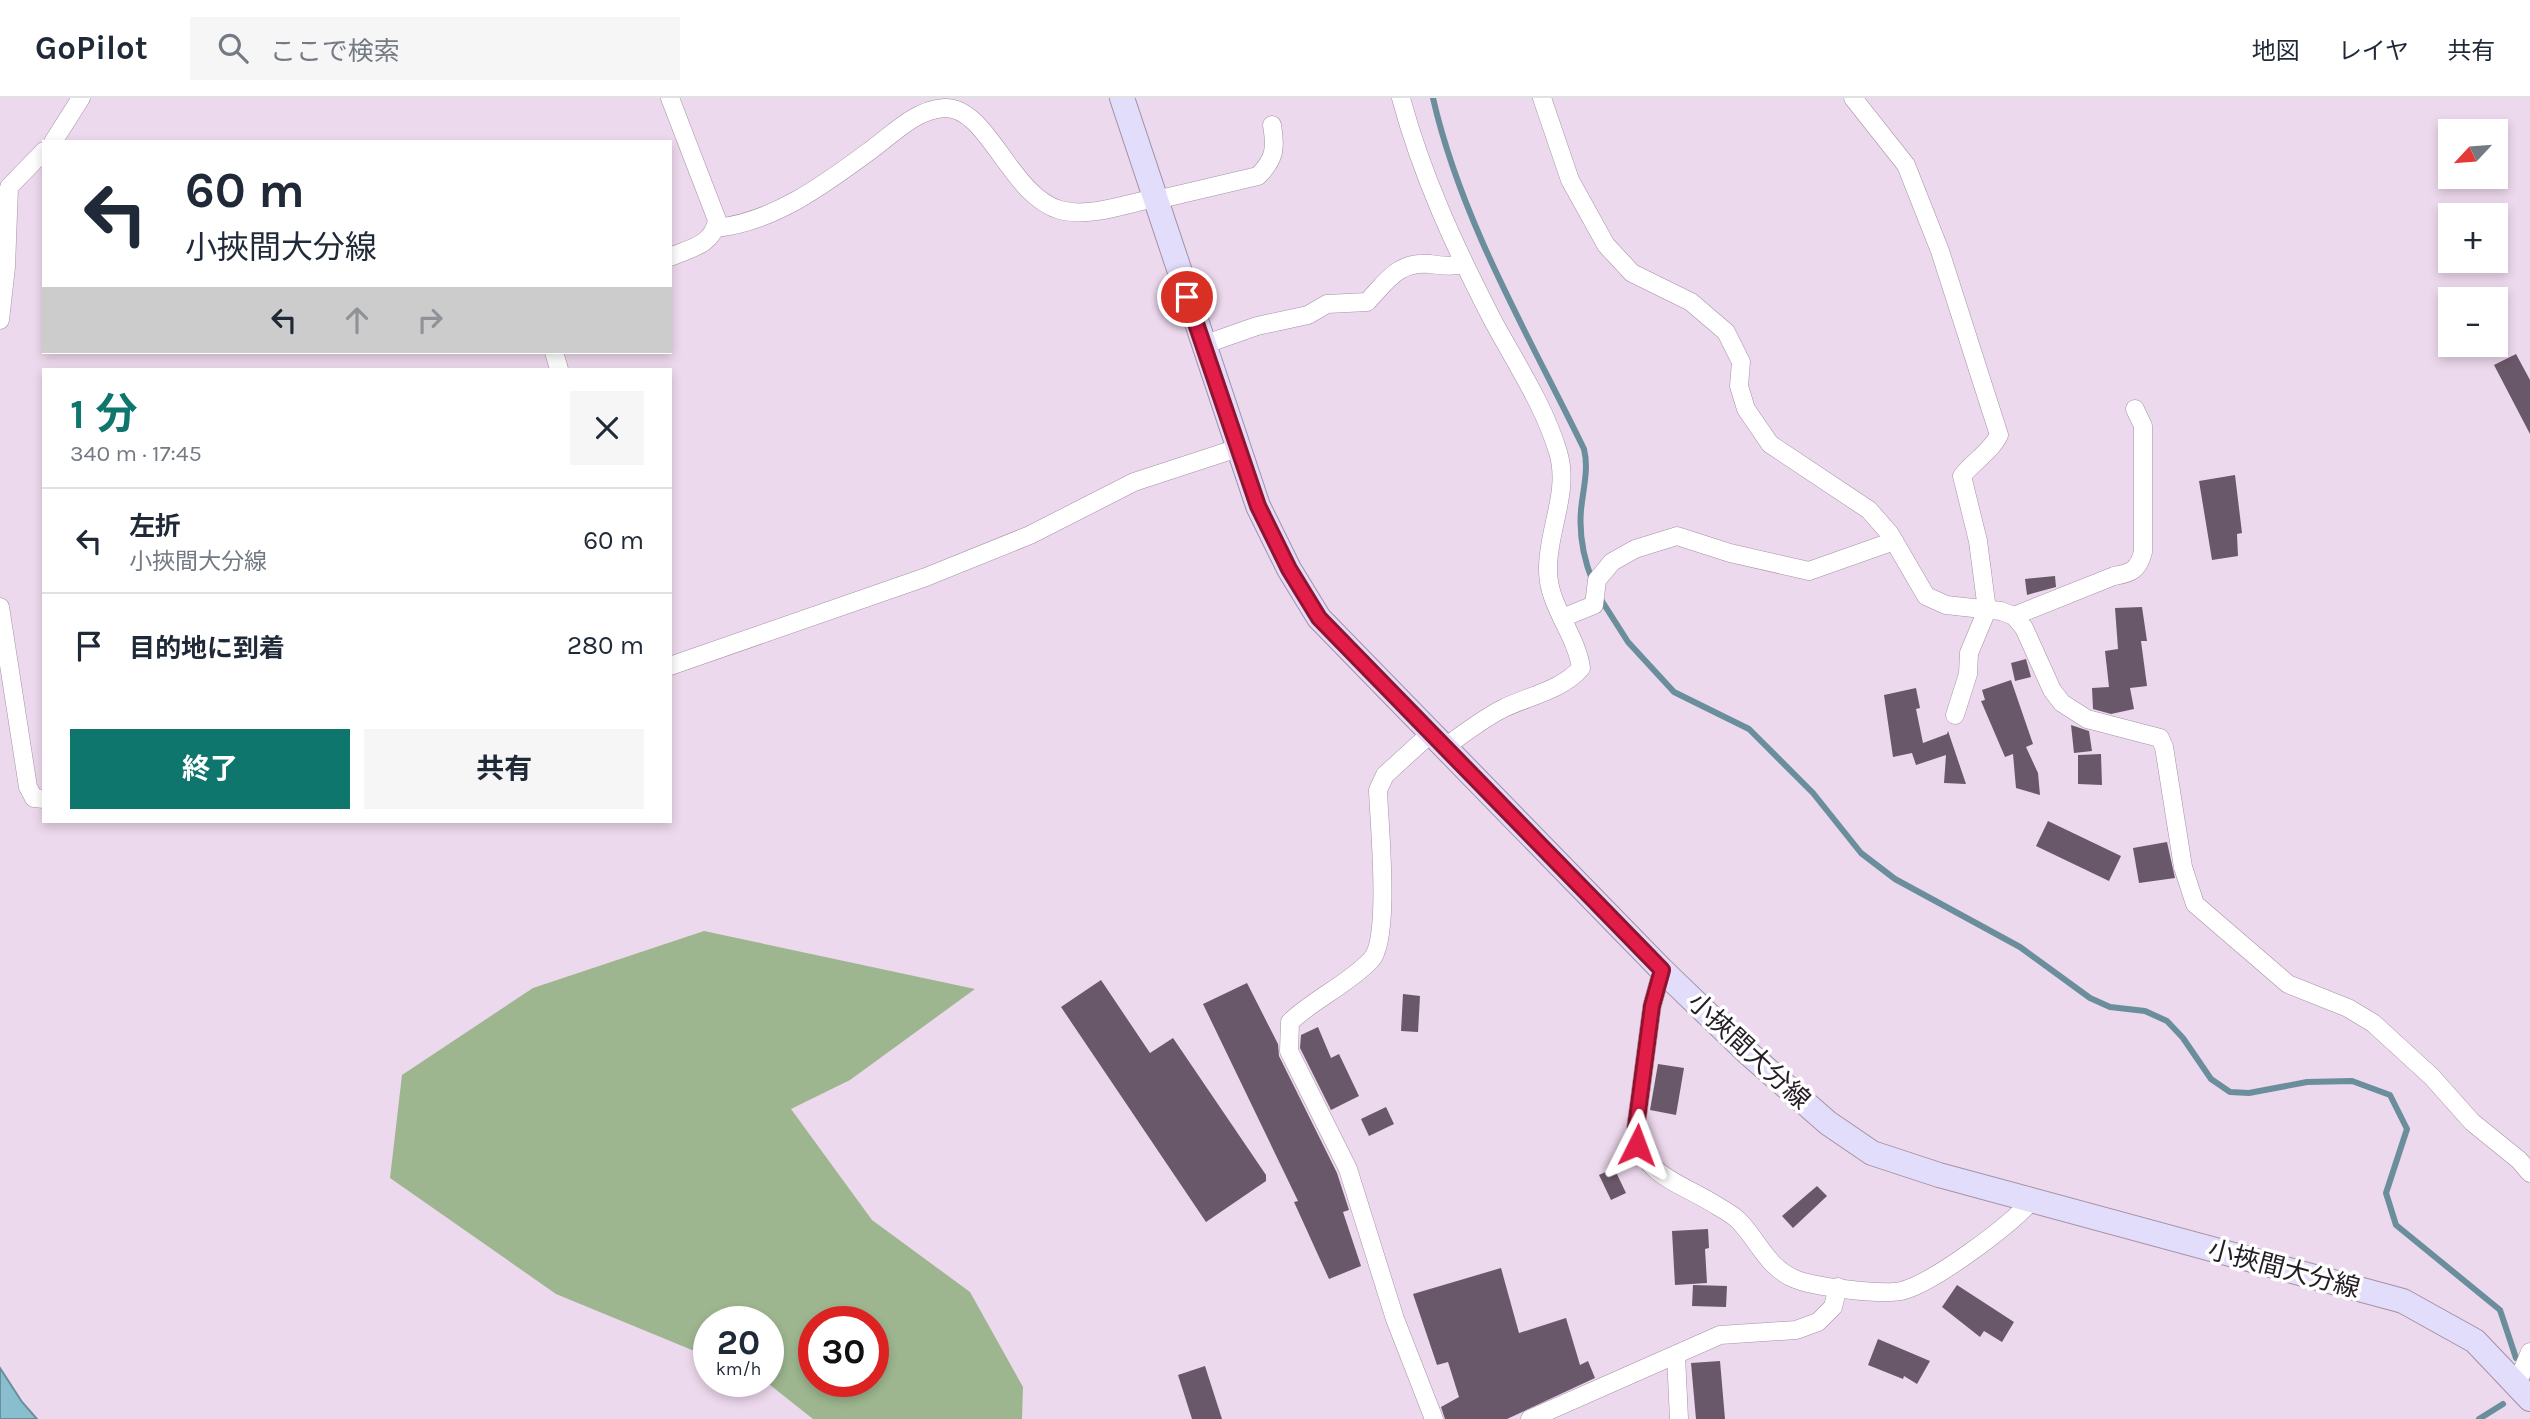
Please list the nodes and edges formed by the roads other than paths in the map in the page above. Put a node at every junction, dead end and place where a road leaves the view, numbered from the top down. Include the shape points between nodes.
1 (81, 98) edge
2 (670, 98) edge
3 (1122, 98) edge
4 (1401, 98) edge
5 (1542, 98) edge
6 (1853, 98) edge
7 (1272, 125) dead end
8 (54, 140) edge
9 (42, 153) edge
10 (1155, 199) junction
11 (716, 228) junction
12 (672, 256) edge
13 (1463, 264) junction
14 (0, 320) edge
15 (1203, 345) junction
16 (2135, 409) dead end
17 (1238, 448) junction
18 (1894, 541) junction
19 (0, 607) edge
20 (1987, 610) junction
21 (2014, 616) junction
22 (1562, 618) junction
23 (672, 665) edge
24 (1955, 715) dead end
25 (1437, 741) junction
26 (42, 799) edge
27 (1662, 970) junction
28 (2530, 1173) edge
29 (2032, 1200) junction
30 (1838, 1287) junction
31 (2530, 1352) edge
32 (1676, 1355) junction
33 (2524, 1391) edge
34 (1434, 1419) edge
35 (1530, 1419) edge
36 (1679, 1419) edge

1 - 8 street
2 - 11 street via 714,211
3 - 10 main road, 小挾間大分線
4 - 13 street via 1433,198
5 - 18 street via 1570,180 1606,245 1632,273 1691,302 1726,332 1741,362 1740,386 1746,409 1770,444 1869,510
6 - 20 street via 1906,165 1994,412 1999,435 1995,443 1962,476 1978,541
7 - 10 street via 1276,149 1269,166 1258,176
9 - 14 street via 9,187
10 - 11 street via 1081,212 1060,210 1038,199 1019,181 983,128 947,108 908,121 835,177 766,216
10 - 15 main road, 小挾間大分線
11 - 12 street via 706,243
13 - 15 street via 1404,265 1367,302 1327,304 1308,315
13 - 22 street via 1549,425 1559,455 1563,480 1548,568 1553,600
15 - 17 main road, 小挾間大分線
16 - 21 street via 2143,426 2143,552 2139,567
17 - 23 street via 1134,482 1030,535 926,577
17 - 25 main road, 小挾間大分線 via 1258,506 1319,618
18 - 20 street via 1926,596 1946,605
18 - 22 street via 1809,571 1677,536 1635,549 1612,562 1597,580 1594,605
19 - 26 street via 28,787 34,798
20 - 21 street
20 - 24 street via 1969,653 1968,674
21 - 28 street via 2062,703 2087,719 2160,738 2183,867 2195,904 2288,984 2373,1023
22 - 25 street via 1579,656 1581,668 1574,676
25 - 27 main road, 小挾間大分線
25 - 34 street via 1385,775 1378,790 1381,934 1373,958 1290,1023 1289,1051 1348,1169 1395,1319
27 - 29 main road, 小挾間大分線 via 1818,1114 1872,1153
27 - 30 street via 1652,1006 1636,1127 1637,1145 1645,1162 1739,1220 1770,1262 1795,1279
29 - 30 street via 1962,1257 1902,1291
29 - 33 main road, 小挾間大分線 via 2403,1301 2474,1342
30 - 32 street via 1833,1307 1818,1322 1796,1330 1720,1335
31 - 33 street
32 - 35 street
32 - 36 street

